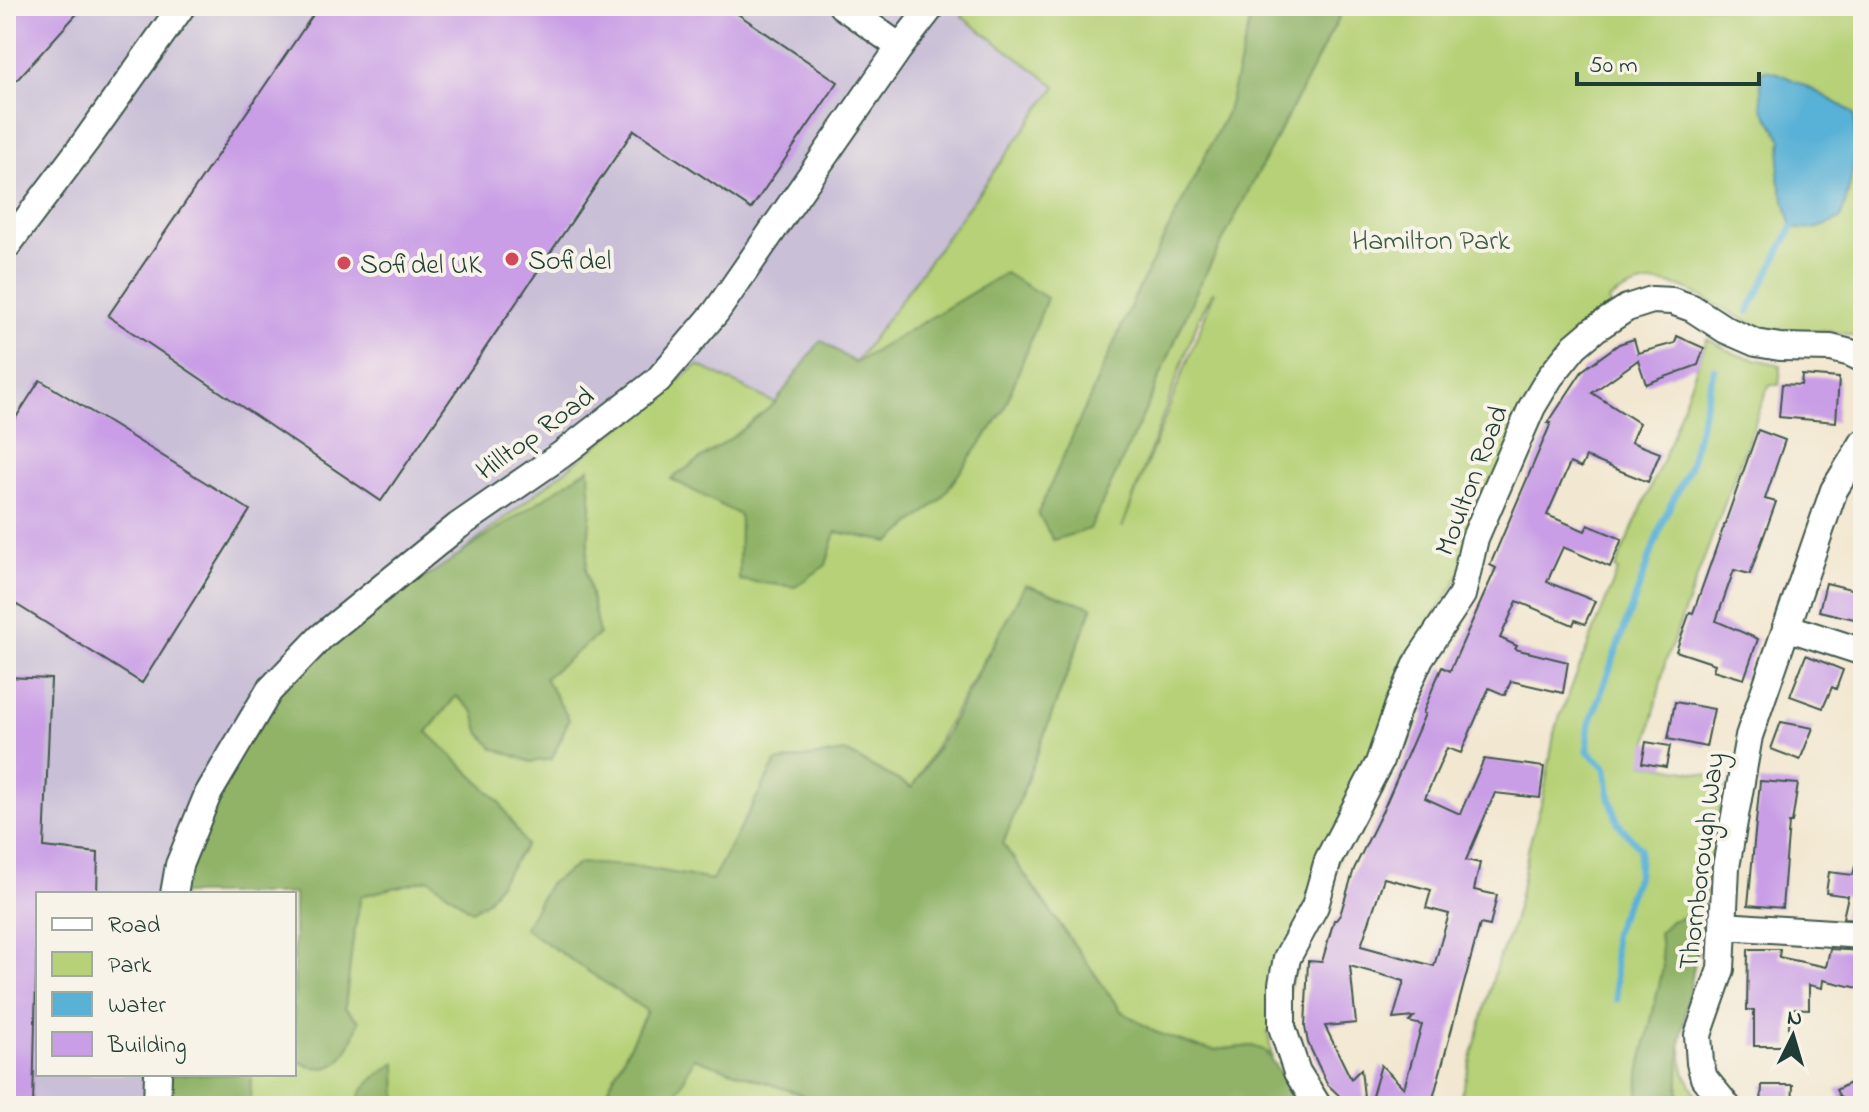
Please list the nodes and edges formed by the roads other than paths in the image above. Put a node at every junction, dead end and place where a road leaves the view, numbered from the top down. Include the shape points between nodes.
1 (842, 6) edge
2 (932, 6) edge
3 (169, 11) edge
4 (900, 47) junction
5 (6, 247) edge
6 (1863, 359) edge
7 (1863, 443) edge
8 (1786, 627) junction
9 (1863, 652) edge
10 (174, 892) edge
11 (1723, 926) junction
12 (1863, 935) edge
13 (158, 1076) edge
14 (157, 1106) edge
15 (1318, 1106) edge
16 (1727, 1106) edge

1 - 4 street
2 - 4 street, Hilltop Road
3 - 5 street via 86,141
4 - 10 street, Hilltop Road via 716,312 658,380 458,526 321,637 269,691 208,794 179,865
6 - 15 street, Moulton Road via 1831,348 1756,343 1692,308 1652,300 1627,308 1595,329 1550,377 1475,538 1462,595 1420,658 1379,763 1328,860 1315,906 1287,958 1282,1027 1297,1072
7 - 8 street, Thornborough Way via 1834,490
8 - 9 street
8 - 11 street, Thornborough Way via 1749,736 1728,854
11 - 12 street
11 - 16 street, Thornborough Way via 1719,979 1701,1020 1698,1044 1704,1078
13 - 14 street

